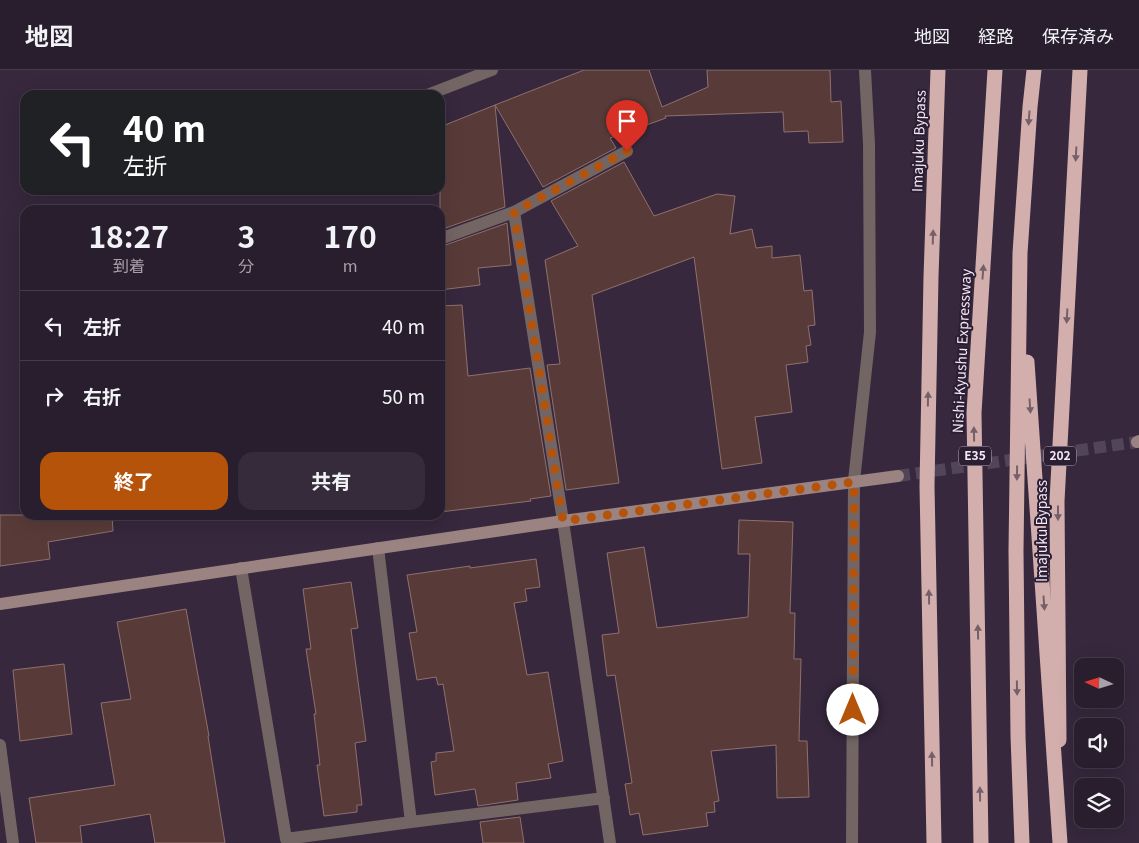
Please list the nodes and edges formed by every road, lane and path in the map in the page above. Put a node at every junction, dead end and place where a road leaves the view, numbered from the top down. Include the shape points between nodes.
1 (492, 70) edge
2 (865, 70) edge
3 (938, 70) edge
4 (996, 70) edge
5 (1034, 70) edge
6 (1080, 70) edge
7 (440, 90) edge
8 (627, 151) dead end
9 (514, 212) junction
10 (445, 237) edge
11 (1020, 253) junction
12 (898, 476) tunnel mouth
13 (854, 482) junction
14 (563, 521) junction
15 (378, 548) junction
16 (241, 568) junction
17 (0, 604) edge
18 (0, 745) edge
19 (604, 798) junction
20 (411, 822) junction
21 (13, 843) edge
22 (610, 843) edge
23 (852, 843) edge
24 (934, 843) edge
25 (981, 843) edge
26 (1022, 843) edge
27 (1060, 843) edge

1 - 7 street
2 - 13 street via 869,144 870,332
24 -> 3 highway, Imajuku Bypass via 926,486
25 -> 4 highway, Nishi-Kyushu Expressway / E35, bridge via 974,412
5 -> 11 highway, bridge
6 -> 27 highway, Imajuku Bypass / 202 via 1058,501
8 - 9 street
9 - 10 street
9 - 14 street
11 -> 26 highway, bridge via 1016,551
11 -> 27 highway, bridge
12 - 13 street
13 - 14 street
13 - 23 street
14 - 15 street
14 - 19 street
15 - 16 street
15 - 20 street
16 - 17 street
16 - 20 street via 286,839
18 - 21 street
19 - 20 street
19 - 22 street

